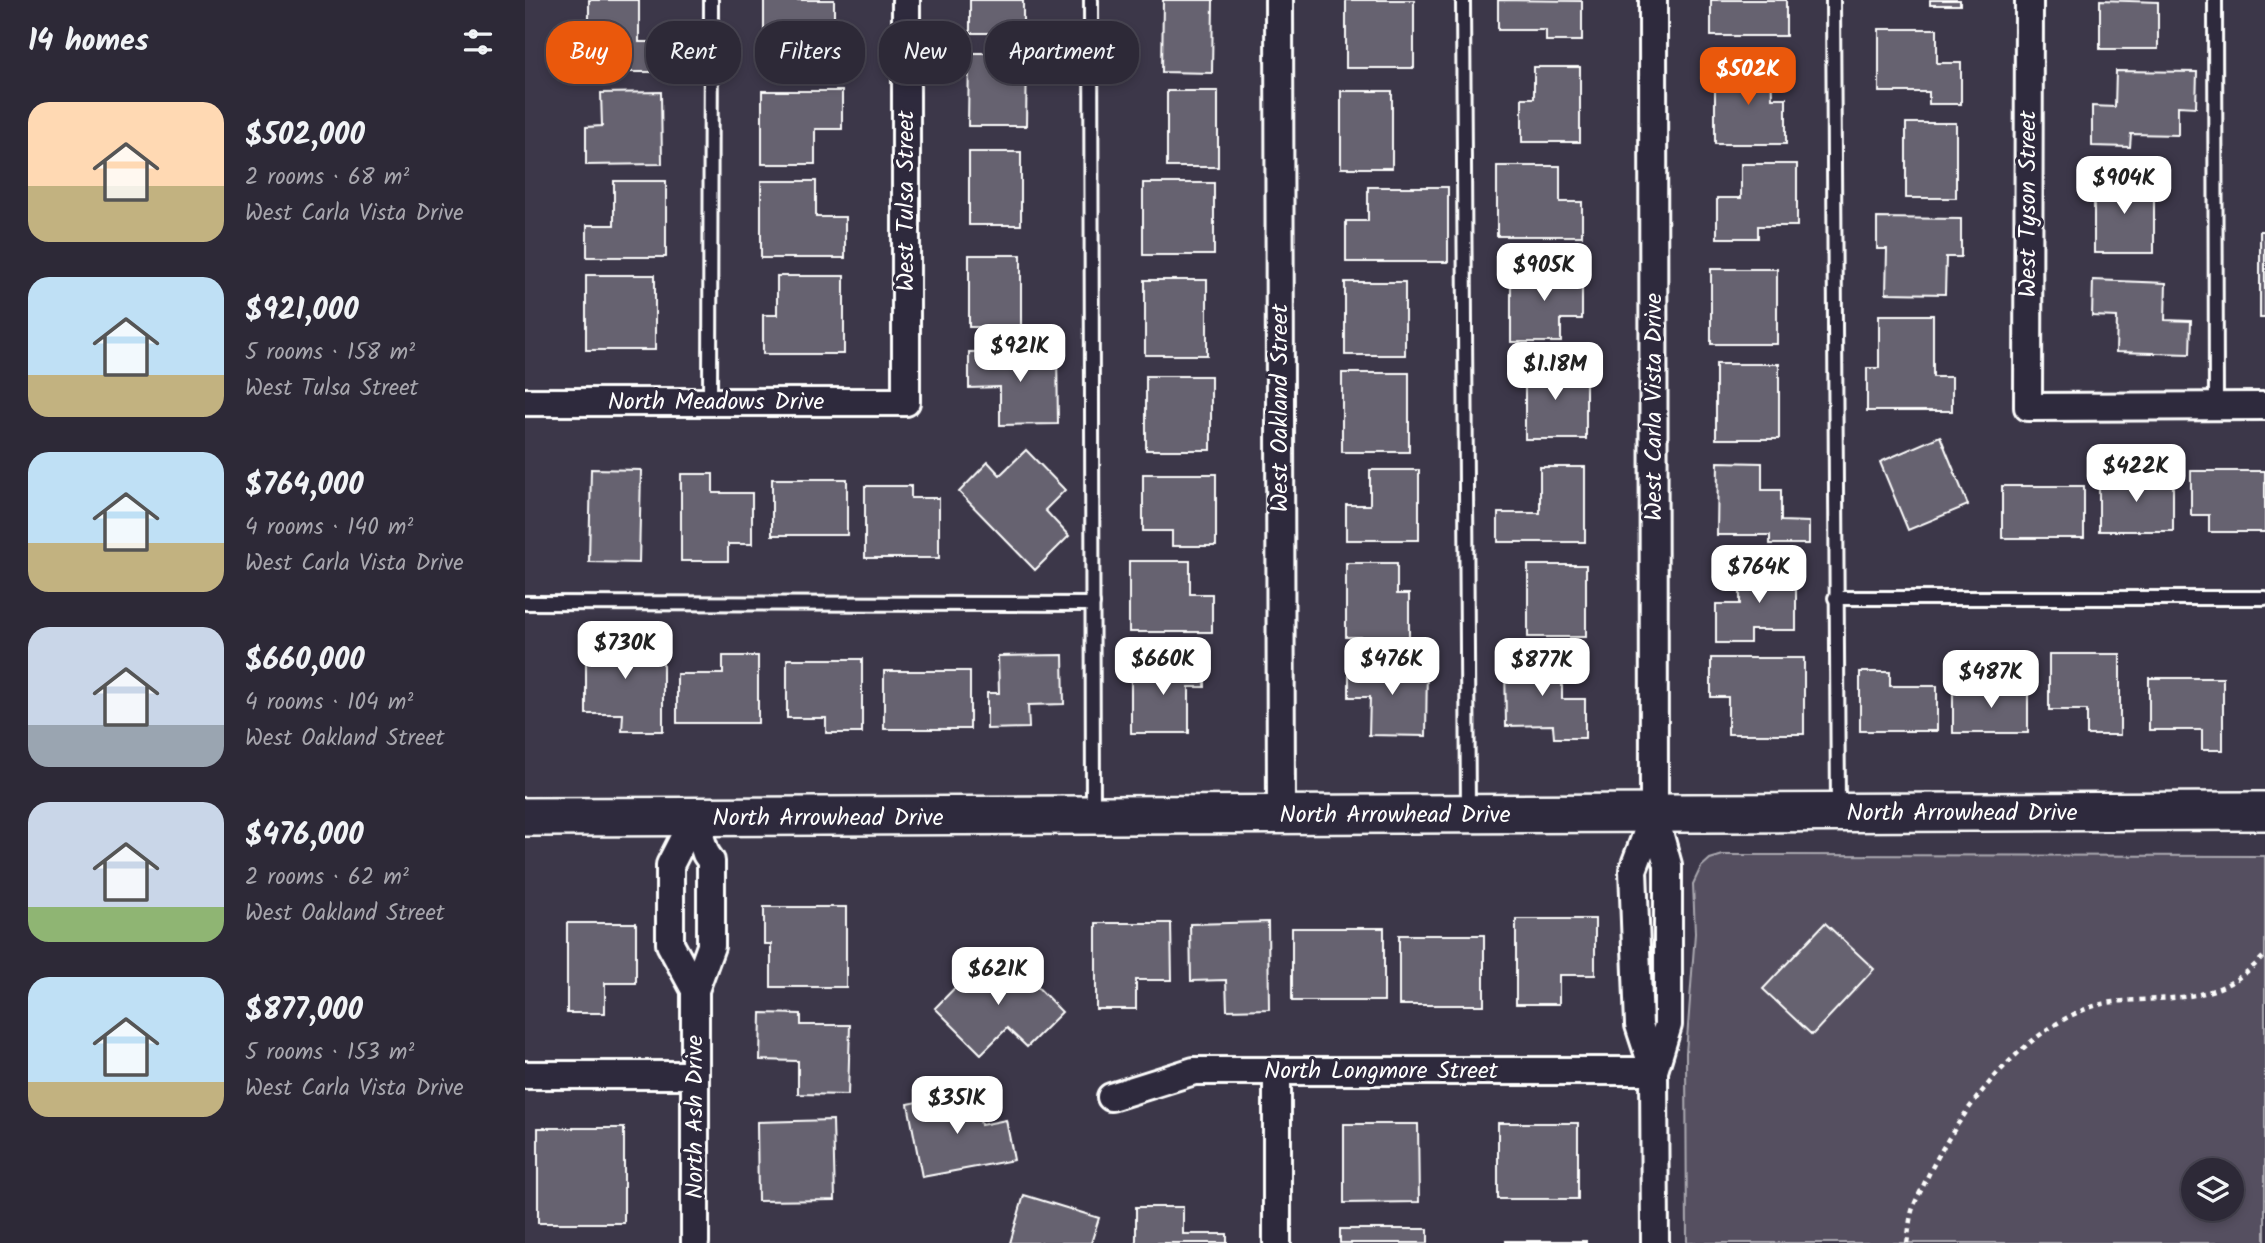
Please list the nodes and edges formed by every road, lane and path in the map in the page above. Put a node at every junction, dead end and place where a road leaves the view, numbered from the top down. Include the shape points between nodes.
1 (711, 0) edge
2 (906, 0) edge
3 (1091, 0) edge
4 (1279, 0) edge
5 (1463, 0) edge
6 (1653, 0) edge
7 (1833, 0) edge
8 (2029, 0) edge
9 (2215, 0) edge
10 (525, 402) edge
11 (710, 402) junction
12 (906, 402) joint
13 (2216, 406) junction
14 (2265, 406) edge
15 (1835, 598) junction
16 (2265, 598) edge
17 (525, 603) edge
18 (1093, 604) junction
19 (2265, 811) edge
20 (1654, 814) junction
21 (1838, 814) junction
22 (1281, 815) junction
23 (1468, 815) junction
24 (1093, 816) junction
25 (525, 817) edge
26 (694, 818) junction
27 (2265, 955) edge
28 (695, 990) junction
29 (1277, 1071) junction
30 (1654, 1071) junction
31 (695, 1074) junction
32 (525, 1075) edge
33 (1111, 1097) dead end
34 (695, 1243) edge
35 (1277, 1243) edge
36 (1655, 1243) edge
37 (1907, 1243) edge

1 - 11 lane
2 - 12 street, West Tulsa Street
3 - 18 lane
4 - 22 street, West Oakland Street
5 - 23 lane
6 - 20 street, West Carla Vista Drive
7 - 15 lane
8 - 13 street, West Tyson Street via 2028,407
9 - 13 lane
10 - 11 street, North Meadows Drive
11 - 12 street, North Meadows Drive
13 - 14 street
15 - 16 lane
15 - 21 lane
17 - 18 lane
18 - 24 lane
19 - 21 street, North Arrowhead Drive
20 - 21 street, North Arrowhead Drive
20 - 23 street, North Arrowhead Drive
20 - 30 street, West Carla Vista Drive via 1668,865 1668,1026
20 - 30 street, West Carla Vista Drive via 1633,870 1639,1026
22 - 23 street, North Arrowhead Drive
22 - 24 street, North Arrowhead Drive
24 - 26 street, North Arrowhead Drive
25 - 26 street, North Arrowhead Drive
26 - 28 street, North Ash Drive via 711,861 711,946
26 - 28 street, North Ash Drive via 670,865 670,944
27 - 37 path via 2247,974 2217,990 2086,1009 2047,1030 1975,1100 1938,1155 1912,1210
28 - 31 street, North Ash Drive
29 - 30 street, North Longmore Street
29 - 33 street, North Longmore Street via 1194,1071
29 - 35 street
30 - 36 street, West Carla Vista Drive
31 - 32 street
31 - 34 street, North Ash Drive

